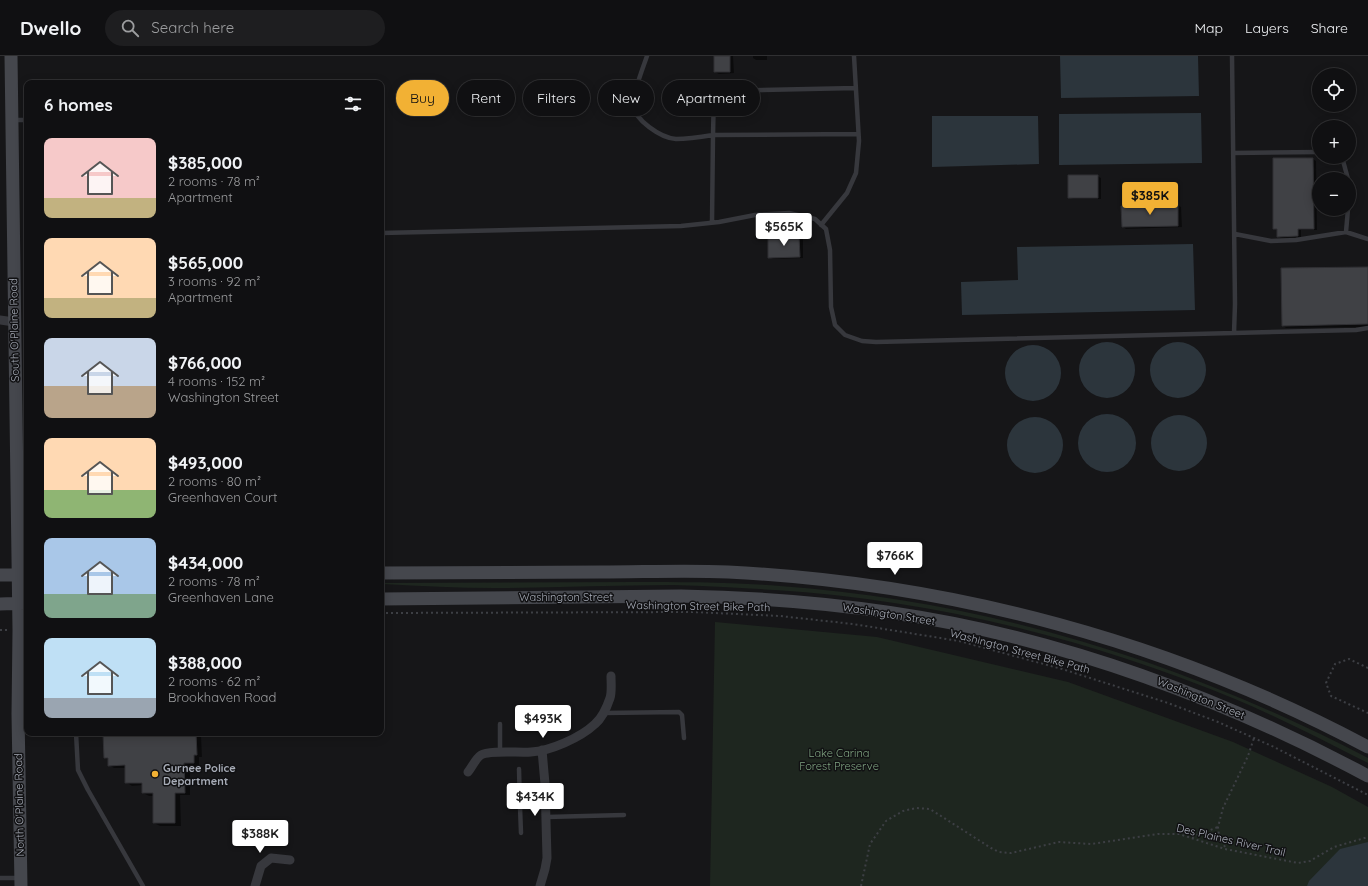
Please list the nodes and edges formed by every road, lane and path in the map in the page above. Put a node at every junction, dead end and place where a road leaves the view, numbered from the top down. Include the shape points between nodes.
1 (10, 56) edge
2 (647, 56) edge
3 (854, 56) edge
4 (1232, 56) edge
5 (856, 88) junction
6 (11, 120) junction
7 (24, 120) edge
8 (713, 134) junction
9 (858, 134) junction
10 (1312, 152) edge
11 (1233, 153) junction
12 (1347, 216) edge
13 (712, 222) junction
14 (821, 225) junction
15 (1346, 232) junction
16 (384, 233) edge
17 (1234, 234) junction
18 (1368, 240) edge
19 (0, 320) edge
20 (14, 322) junction
21 (1368, 328) edge
22 (1234, 333) junction
23 (384, 573) edge
24 (0, 575) edge
25 (22, 575) edge
26 (384, 599) edge
27 (23, 603) edge
28 (0, 604) edge
29 (384, 614) edge
30 (1368, 668) edge
31 (611, 676) dead end
32 (604, 713) junction
33 (1368, 713) edge
34 (500, 724) dead end
35 (76, 736) edge
36 (684, 738) dead end
37 (1254, 738) junction
38 (1368, 747) edge
39 (542, 750) junction
40 (500, 753) junction
41 (519, 769) dead end
42 (468, 772) dead end
43 (1368, 776) edge
44 (1368, 795) edge
45 (520, 806) junction
46 (546, 807) junction
47 (624, 815) dead end
48 (546, 817) junction
49 (1218, 827) junction
50 (521, 832) dead end
51 (1191, 837) junction
52 (1368, 837) edge
53 (1225, 848) junction
54 (290, 860) dead end
55 (0, 878) edge
56 (21, 882) edge
57 (144, 886) edge
58 (255, 886) edge
59 (540, 886) edge
60 (861, 886) edge

1 - 6 main road, South O'Plaine Road
2 - 8 lane via 633,104 639,120 657,133 674,139
3 - 5 lane
4 - 11 lane
5 - 8 lane via 714,91
5 - 9 lane
6 - 7 lane
6 - 20 main road, South O'Plaine Road
8 - 9 lane
8 - 13 lane
9 - 14 lane via 856,173 847,193
10 - 11 lane
11 - 17 lane
12 - 15 lane
13 - 14 lane via 789,213 815,219
13 - 16 lane via 681,226
14 - 22 lane via 826,229 830,250 831,307 835,325 845,335 862,341
15 - 17 lane via 1271,241
15 - 18 lane
17 - 22 lane
19 - 20 street
20 - 25 main road, South O'Plaine Road
21 - 22 lane
23 - 38 main road via 726,572 828,580 920,593 1016,613 1123,643 1244,688
24 - 25 main road
25 - 27 main road, South O'Plaine Road
26 - 43 main road, Washington Street via 729,597 826,604 907,616 1008,635 1128,670 1240,713
27 - 28 main road
27 - 56 main road, North O'Plaine Road via 18,714
29 - 37 path, Washington Street Bike Path via 693,612 780,616 853,624 958,641 1062,669 1168,703
30 - 33 path via 1349,658 1335,664 1326,683 1331,696
31 - 32 street via 611,696
32 - 36 lane via 679,712 682,715
32 - 39 street via 596,724 583,733 569,741
34 - 40 lane
35 - 57 lane via 78,770 84,784
37 - 44 path, Washington Street Bike Path
37 - 49 path via 1223,808
39 - 40 street
39 - 46 street
40 - 42 street via 481,755
41 - 45 lane
45 - 46 lane
45 - 50 lane
46 - 48 street
47 - 48 lane
48 - 59 street via 547,858
49 - 51 path
49 - 53 path
51 - 53 path, Des Plaines River Trail
51 - 60 path, Des Plaines River Trail via 1158,834 1091,844 1059,842 1011,853 999,852 930,809 916,808 903,811 886,821 870,844
52 - 53 path, Des Plaines River Trail via 1334,847 1310,862 1298,863
54 - 58 street via 271,858 261,866
55 - 56 lane

